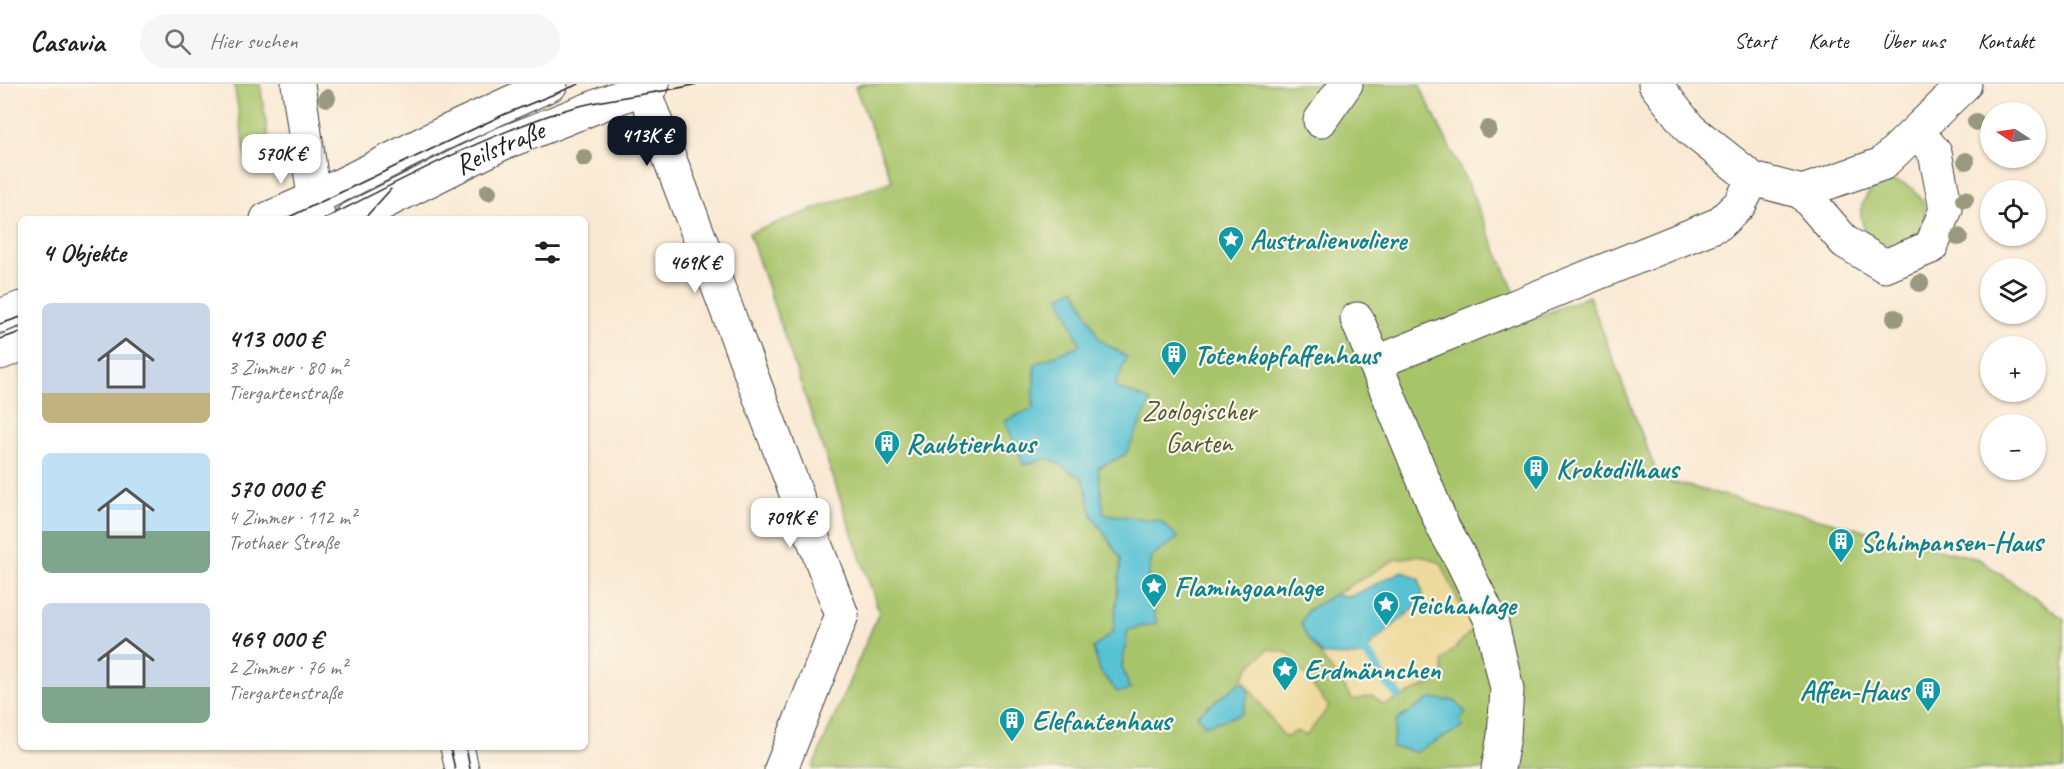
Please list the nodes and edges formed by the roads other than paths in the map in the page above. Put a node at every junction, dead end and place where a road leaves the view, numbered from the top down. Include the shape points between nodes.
1 (298, 84) edge
2 (551, 84) edge
3 (1346, 84) edge
4 (1655, 84) edge
5 (1965, 84) edge
6 (648, 86) edge
7 (1320, 121) dead end
8 (1918, 132) junction
9 (1753, 179) junction
10 (1802, 192) junction
11 (317, 209) edge
12 (282, 216) edge
13 (357, 216) edge
14 (18, 309) edge
15 (0, 316) edge
16 (1358, 319) dead end
17 (18, 346) edge
18 (0, 353) edge
19 (1375, 363) junction
20 (458, 750) edge
21 (462, 769) edge
22 (781, 769) edge
23 (1498, 769) edge

1 - 11 street
2 - 11 street, Reilstraße via 442,134
3 - 7 street
4 - 9 street via 1690,129
5 - 8 street
6 - 13 street, Reilstraße via 499,145
6 - 22 street via 842,615
8 - 10 street via 1882,164
8 - 10 street via 1935,153 1946,209 1931,247 1885,266 1845,242
9 - 10 street
9 - 19 street via 1740,204 1719,224
11 - 12 street, Reilstraße
14 - 15 street
16 - 19 street
17 - 18 street
19 - 23 street via 1443,527 1491,620 1508,689
20 - 21 street

